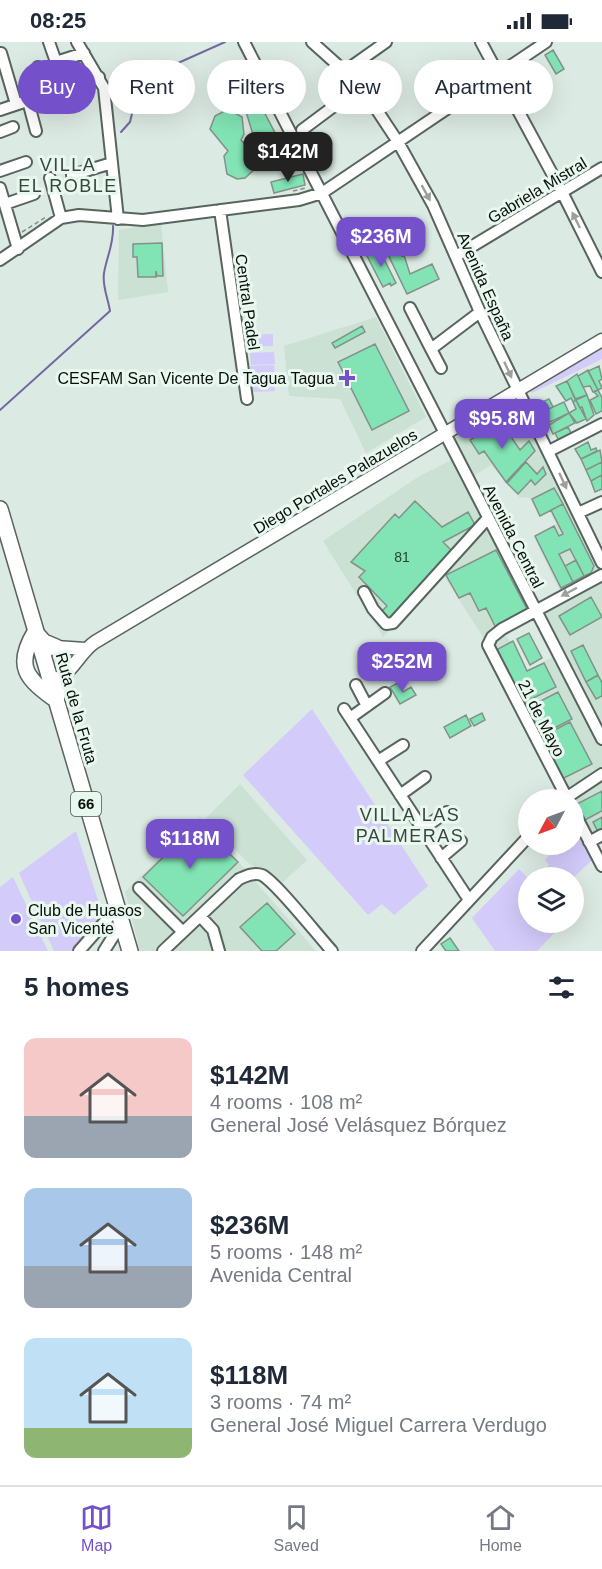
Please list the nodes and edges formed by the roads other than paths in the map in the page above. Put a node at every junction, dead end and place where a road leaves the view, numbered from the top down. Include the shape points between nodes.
1 (50, 42) edge
2 (76, 42) edge
3 (244, 42) edge
4 (312, 42) edge
5 (386, 42) edge
6 (481, 42) edge
7 (546, 42) edge
8 (1, 53) edge
9 (84, 53) junction
10 (333, 60) edge
11 (360, 60) edge
12 (492, 60) edge
13 (519, 60) edge
14 (99, 77) junction
15 (96, 78) edge
16 (16, 105) joint
17 (0, 110) edge
18 (32, 114) edge
19 (323, 114) edge
20 (380, 114) edge
21 (439, 114) edge
22 (521, 114) edge
23 (13, 127) dead end
24 (302, 130) dead end
25 (36, 131) dead end
26 (0, 132) edge
27 (398, 142) junction
28 (26, 162) dead end
29 (112, 163) junction
30 (602, 168) edge
31 (0, 171) edge
32 (72, 175) dead end
33 (50, 178) dead end
34 (0, 190) edge
35 (562, 192) junction
36 (322, 193) junction
37 (34, 194) dead end
38 (5, 204) junction
39 (220, 210) junction
40 (61, 218) junction
41 (118, 219) junction
42 (5, 226) edge
43 (18, 249) junction
44 (456, 256) junction
45 (0, 260) edge
46 (602, 272) edge
47 (410, 308) dead end
48 (480, 312) junction
49 (602, 340) edge
50 (431, 349) junction
51 (441, 368) dead end
52 (519, 391) junction
53 (247, 399) dead end
54 (602, 424) edge
55 (445, 435) junction
56 (549, 451) junction
57 (602, 502) edge
58 (0, 509) edge
59 (578, 513) junction
60 (488, 518) junction
61 (602, 563) edge
62 (602, 575) edge
63 (364, 592) dead end
64 (535, 610) junction
65 (35, 632) junction
66 (85, 649) junction
67 (49, 650) junction
68 (25, 666) junction
69 (57, 680) junction
70 (34, 684) junction
71 (356, 685) dead end
72 (385, 693) dead end
73 (56, 700) junction
74 (368, 706) junction
75 (597, 720) edge
76 (602, 739) edge
77 (403, 745) dead end
78 (378, 761) junction
79 (602, 774) edge
80 (425, 777) dead end
81 (560, 789) edge
82 (579, 789) edge
83 (400, 795) junction
84 (447, 812) dead end
85 (422, 829) junction
86 (584, 832) edge
87 (602, 835) edge
88 (461, 841) dead end
89 (589, 842) junction
90 (518, 848) edge
91 (441, 858) junction
92 (600, 859) edge
93 (139, 888) dead end
94 (469, 900) junction
95 (117, 908) junction
96 (200, 916) junction
97 (122, 924) junction
98 (183, 932) junction
99 (78, 951) edge
100 (104, 951) edge
101 (129, 951) edge
102 (162, 951) edge
103 (219, 951) edge
104 (332, 951) edge
105 (422, 951) edge

1 - 9 street via 56,62
2 - 9 street
3 - 36 street, Avenida Central
4 - 10 street, Avenida España
5 - 11 street
6 - 12 street
7 - 13 street
8 - 16 street
9 - 14 street
14 - 15 street
14 - 29 street via 104,88
16 - 17 street
18 - 25 street
19 - 24 street
20 - 27 street, Avenida España
21 - 27 street
22 - 35 street
23 - 26 street
27 - 36 street
27 -> 44 street, Avenida España
28 - 31 street
29 - 32 street
29 - 41 street
30 - 35 street, Gabriela Mistral
33 - 40 street
34 - 38 street
35 - 44 street, Gabriela Mistral
46 -> 35 street
36 - 39 street via 299,200
36 - 55 street, Avenida Central
37 - 38 street
38 - 42 street
39 - 41 street via 143,220
39 - 53 street, Central Padel
40 - 41 street via 79,215
40 - 43 street
42 - 43 street
43 - 45 street
44 - 48 street, Avenida España
47 - 50 street
48 - 50 street
48 -> 52 street, Avenida España
49 - 52 main road, Diego Portales Palazuelos
50 - 51 street
52 - 55 main road, Diego Portales Palazuelos
52 - 56 street, Avenida España
54 - 56 street
55 - 60 street, Avenida Central
55 - 66 main road, Diego Portales Palazuelos
56 -> 59 street, Avenida España
57 - 59 street
58 - 65 highway
59 - 61 street, Avenida España
60 - 63 street via 393,623 386,624 380,619
60 - 64 street, Avenida Central
62 -> 64 street
64 - 75 street, Avenida Central
64 - 81 street, 21 de Mayo via 492,637 488,645
65 - 67 highway
65 - 68 highway
66 - 67 main road
66 - 69 main road
67 - 68 highway via 31,657
67 - 69 highway, Ruta de la Fruta / 66
68 - 70 highway
69 - 70 highway
69 - 73 highway, Ruta de la Fruta / 66
70 - 73 highway
71 - 74 street
72 - 74 street
73 - 95 highway, Ruta de la Fruta / 66
74 - 78 street via 347,714
75 - 76 street, Avenida Central
77 - 78 street
78 - 83 street
79 - 82 street
80 - 83 street
83 - 85 street
84 - 85 street
85 - 91 street
86 - 89 street
87 - 89 street
88 - 91 street
89 - 92 street
90 - 94 street
91 - 94 street
93 - 98 street
94 - 105 street
95 - 97 highway, Ruta de la Fruta / 66
95 - 99 street
96 - 98 street
96 - 103 street via 213,930
96 - 104 street via 239,879 262,875
97 - 100 street
97 - 101 highway, Ruta de la Fruta / 66
98 - 102 street

